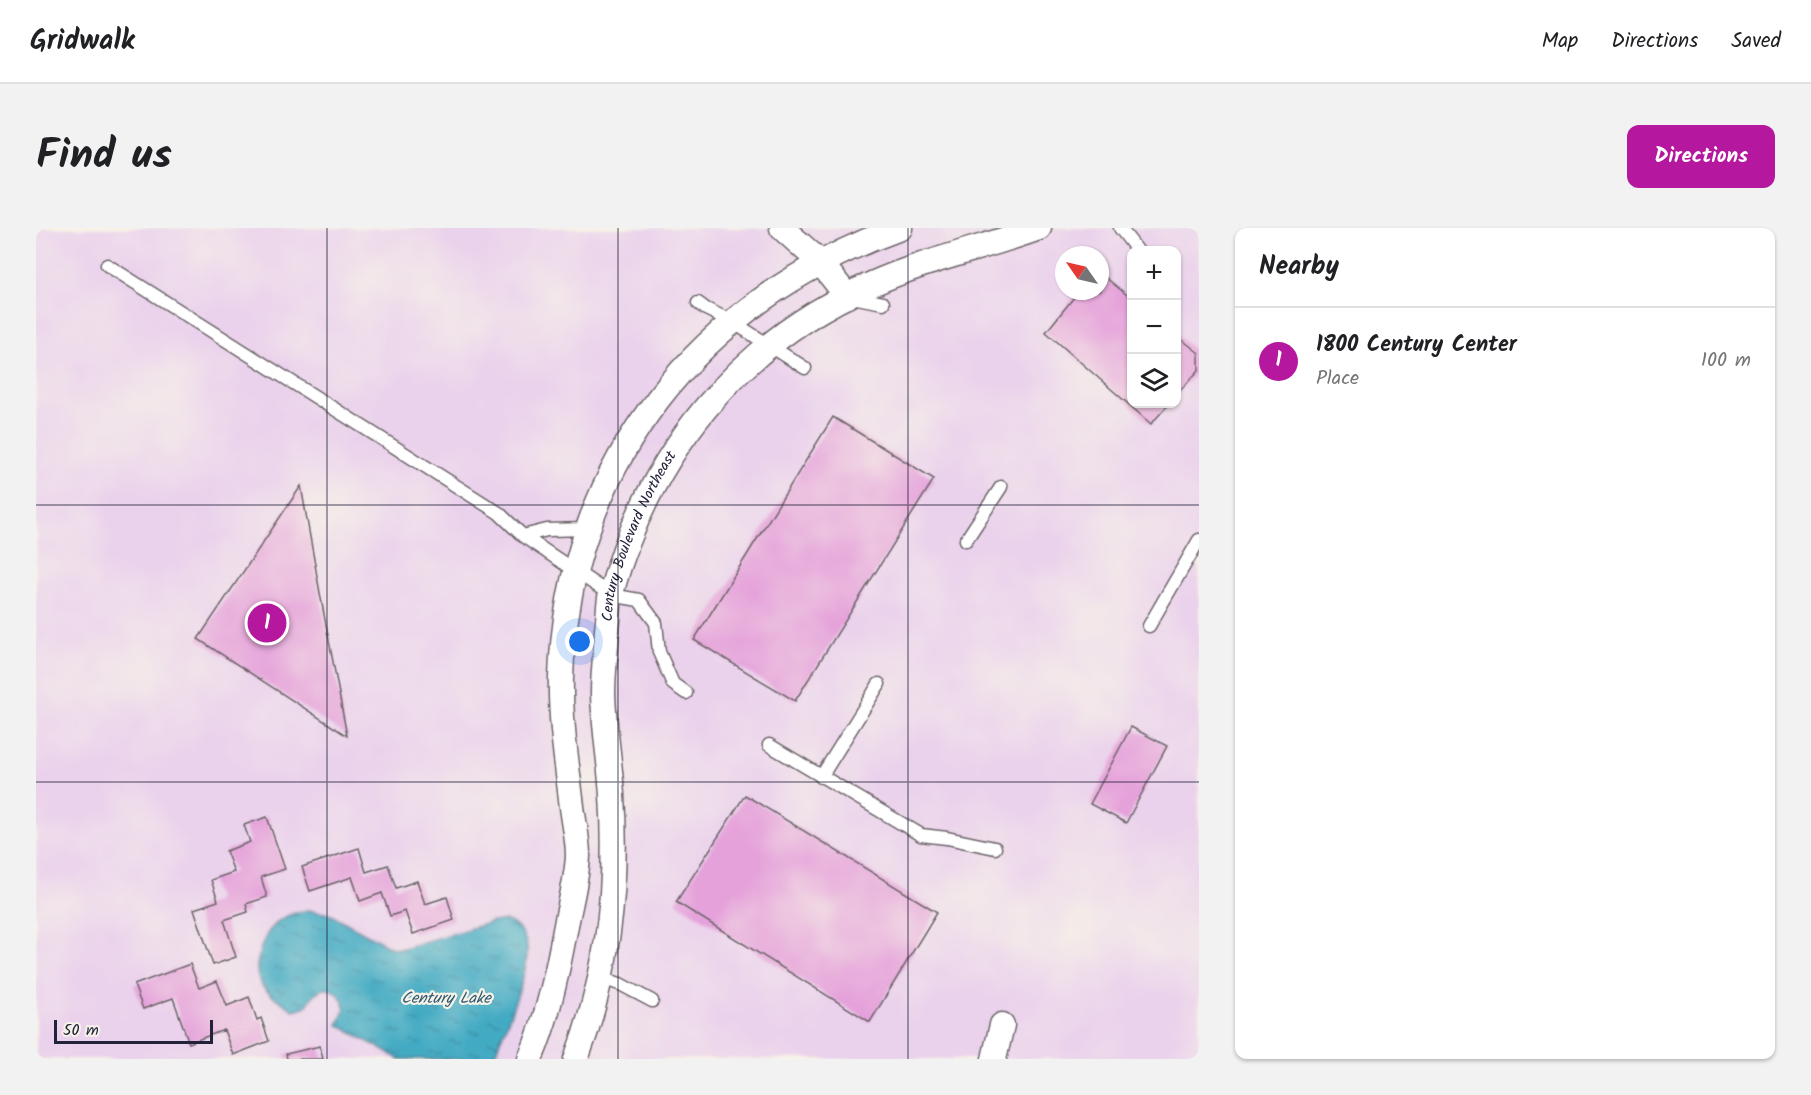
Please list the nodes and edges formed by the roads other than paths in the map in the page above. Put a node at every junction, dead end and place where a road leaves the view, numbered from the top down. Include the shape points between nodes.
1 (782, 228) edge
2 (900, 228) edge
3 (1039, 228) edge
4 (1119, 228) edge
5 (1134, 246) edge
6 (820, 262) junction
7 (107, 265) dead end
8 (847, 296) junction
9 (698, 303) dead end
10 (883, 303) dead end
11 (731, 321) junction
12 (770, 345) junction
13 (805, 368) dead end
14 (1001, 487) dead end
15 (588, 529) junction
16 (523, 536) junction
17 (966, 540) dead end
18 (1199, 540) edge
19 (574, 572) junction
20 (611, 595) junction
21 (1149, 626) dead end
22 (879, 684) dead end
23 (686, 693) dead end
24 (769, 745) dead end
25 (821, 777) junction
26 (995, 848) dead end
27 (600, 978) junction
28 (652, 1001) dead end
29 (1002, 1025) dead end
30 (530, 1059) edge
31 (576, 1059) edge
32 (994, 1059) edge

1 - 6 street
2 - 6 street
3 - 8 street, Century Boulevard Northeast via 894,275
4 - 5 lane
6 - 8 street
6 - 11 street
7 - 16 lane via 499,513
8 - 10 lane
8 - 12 street, Century Boulevard Northeast via 794,326
9 - 11 lane
11 - 12 lane
11 - 15 street via 651,406 615,468
12 - 13 lane
12 - 20 street, Century Boulevard Northeast via 726,384 681,439 640,514
14 - 17 lane
15 - 16 lane via 547,530
15 - 19 street
16 - 19 lane
18 - 21 lane
19 - 20 lane
19 - 30 street via 562,656 561,696 578,856 557,972
20 - 23 lane via 639,600 656,623 659,652 673,684
20 - 27 street, Century Boulevard Northeast via 603,695 614,855
22 - 25 lane
24 - 25 lane
25 - 26 lane via 921,835
27 - 28 lane
27 - 31 street, Century Boulevard Northeast
29 - 32 street

